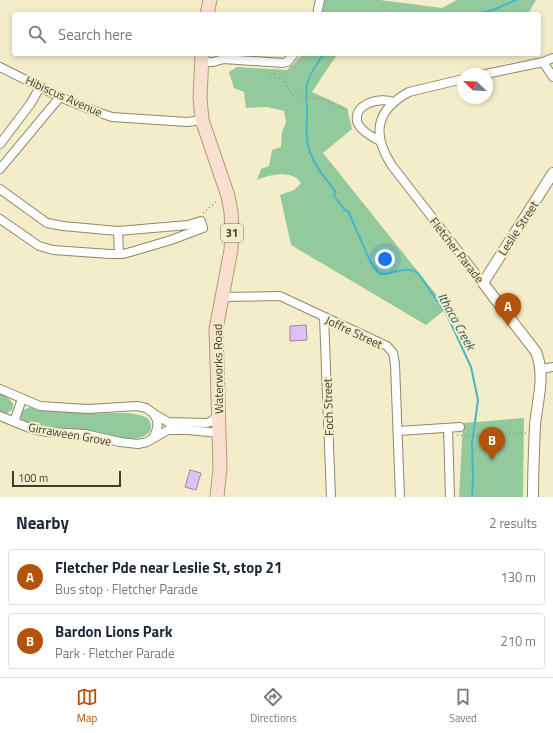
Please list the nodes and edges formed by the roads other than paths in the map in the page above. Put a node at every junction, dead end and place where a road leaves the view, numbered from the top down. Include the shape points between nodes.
1 (210, 0) edge
2 (320, 0) edge
3 (207, 12) edge
4 (317, 12) edge
5 (292, 56) edge
6 (202, 58) edge
7 (553, 58) edge
8 (543, 62) junction
9 (0, 67) edge
10 (493, 73) edge
11 (553, 77) edge
12 (457, 80) edge
13 (40, 87) junction
14 (60, 97) junction
15 (393, 102) junction
16 (202, 120) junction
17 (380, 141) junction
18 (0, 144) edge
19 (0, 170) edge
20 (553, 173) edge
21 (0, 189) edge
22 (0, 219) edge
23 (175, 226) junction
24 (118, 231) junction
25 (182, 236) junction
26 (119, 254) junction
27 (483, 283) junction
28 (222, 297) junction
29 (324, 318) junction
30 (553, 367) edge
31 (541, 369) junction
32 (0, 389) edge
33 (22, 399) junction
34 (152, 412) junction
35 (218, 415) junction
36 (0, 416) edge
37 (14, 422) junction
38 (189, 426) junction
39 (460, 427) dead end
40 (448, 428) junction
41 (398, 431) junction
42 (219, 433) junction
43 (147, 442) junction
44 (217, 497) edge
45 (331, 497) edge
46 (400, 497) edge
47 (450, 497) edge
48 (533, 497) edge

1 - 3 main road
2 - 4 street
5 - 6 street via 283,63 224,59 212,62
6 - 16 main road, Waterworks Road / 31
7 - 8 street
8 - 10 street
8 - 11 street
9 - 13 street, Hibiscus Avenue
12 - 15 street, Fletcher Parade via 409,92
13 - 14 street, Hibiscus Avenue
13 - 18 street
14 - 16 street, Hibiscus Avenue via 112,117 183,122
14 - 19 street
15 - 17 street, Fletcher Parade via 381,121
15 - 17 street via 372,102 357,115 362,128
16 - 28 main road, Waterworks Road / 31 via 231,212 231,250
17 - 27 street, Fletcher Parade via 384,154 393,167
20 - 27 street, Leslie Street
21 - 24 street via 47,223
22 - 26 street via 38,246 53,250
23 - 24 street
23 - 25 street
23 - 25 street via 201,221 203,228
24 - 26 street
25 - 26 street
27 - 31 street, Fletcher Parade via 536,352
28 - 29 street, Joffre Street via 280,296
28 - 35 main road, Waterworks Road / 31 via 216,336
29 - 41 street, Joffre Street via 387,346 393,353
29 - 45 street, Foch Street
30 - 31 street
31 - 48 street, Fletcher Parade
32 - 33 street, Girraween Grove
33 - 34 street, Girraween Grove via 40,406 88,409 137,406
33 - 37 street, Girraween Grove
34 - 38 street, Girraween Grove via 168,422
34 - 43 street via 157,418 158,428
35 - 38 street, Girraween Grove via 208,423
35 - 42 main road, Waterworks Road / 31
36 - 37 street, Girraween Grove
37 - 43 street, Girraween Grove via 47,432 85,434 126,443
38 - 42 street, Girraween Grove
38 - 43 street, Girraween Grove via 168,430
39 - 40 street
40 - 41 street
40 - 47 street
41 - 46 street, Joffre Street
42 - 44 main road, Waterworks Road / 31 via 220,468

